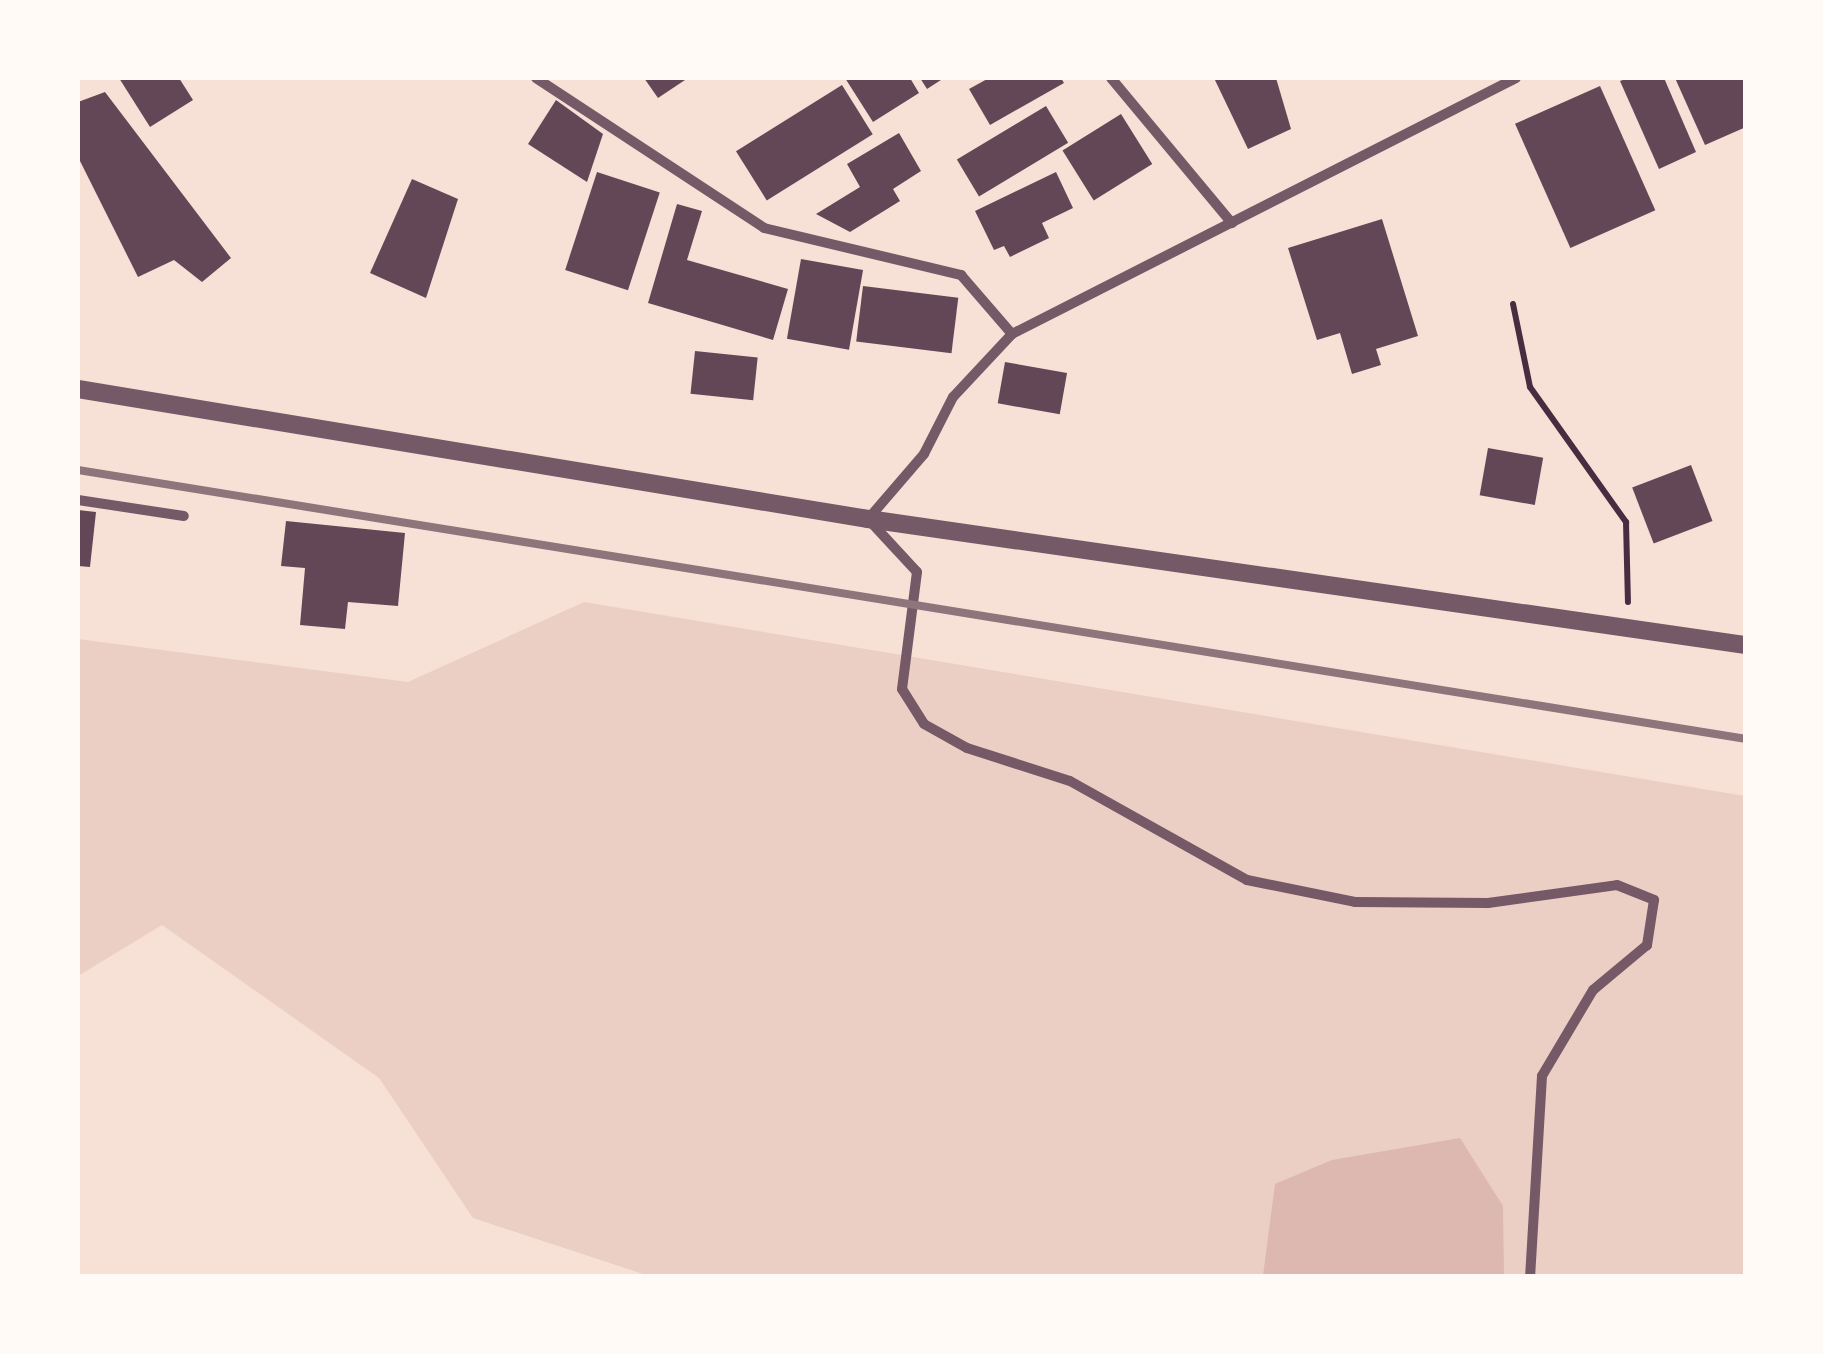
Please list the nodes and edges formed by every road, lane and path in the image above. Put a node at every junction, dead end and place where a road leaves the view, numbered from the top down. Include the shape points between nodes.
1 (536, 78) edge
2 (1110, 78) edge
3 (1516, 78) edge
4 (1232, 223) junction
5 (1513, 304) dead end
6 (1012, 334) junction
7 (78, 389) edge
8 (78, 500) edge
9 (184, 516) dead end
10 (868, 520) junction
11 (1629, 629) junction
12 (1746, 645) edge
13 (1530, 1276) edge

1 - 6 street via 764,228 961,275
2 - 4 street
3 - 4 street
4 - 6 street
5 - 11 path via 1530,387 1626,522
6 - 10 street via 953,397 924,454
7 - 10 street
8 - 9 street
10 - 11 street
10 - 13 street via 917,572 902,689 924,724 968,748 1070,781 1247,880 1355,902 1488,904 1617,885 1654,900 1647,944 1593,990 1542,1076
11 - 12 street

